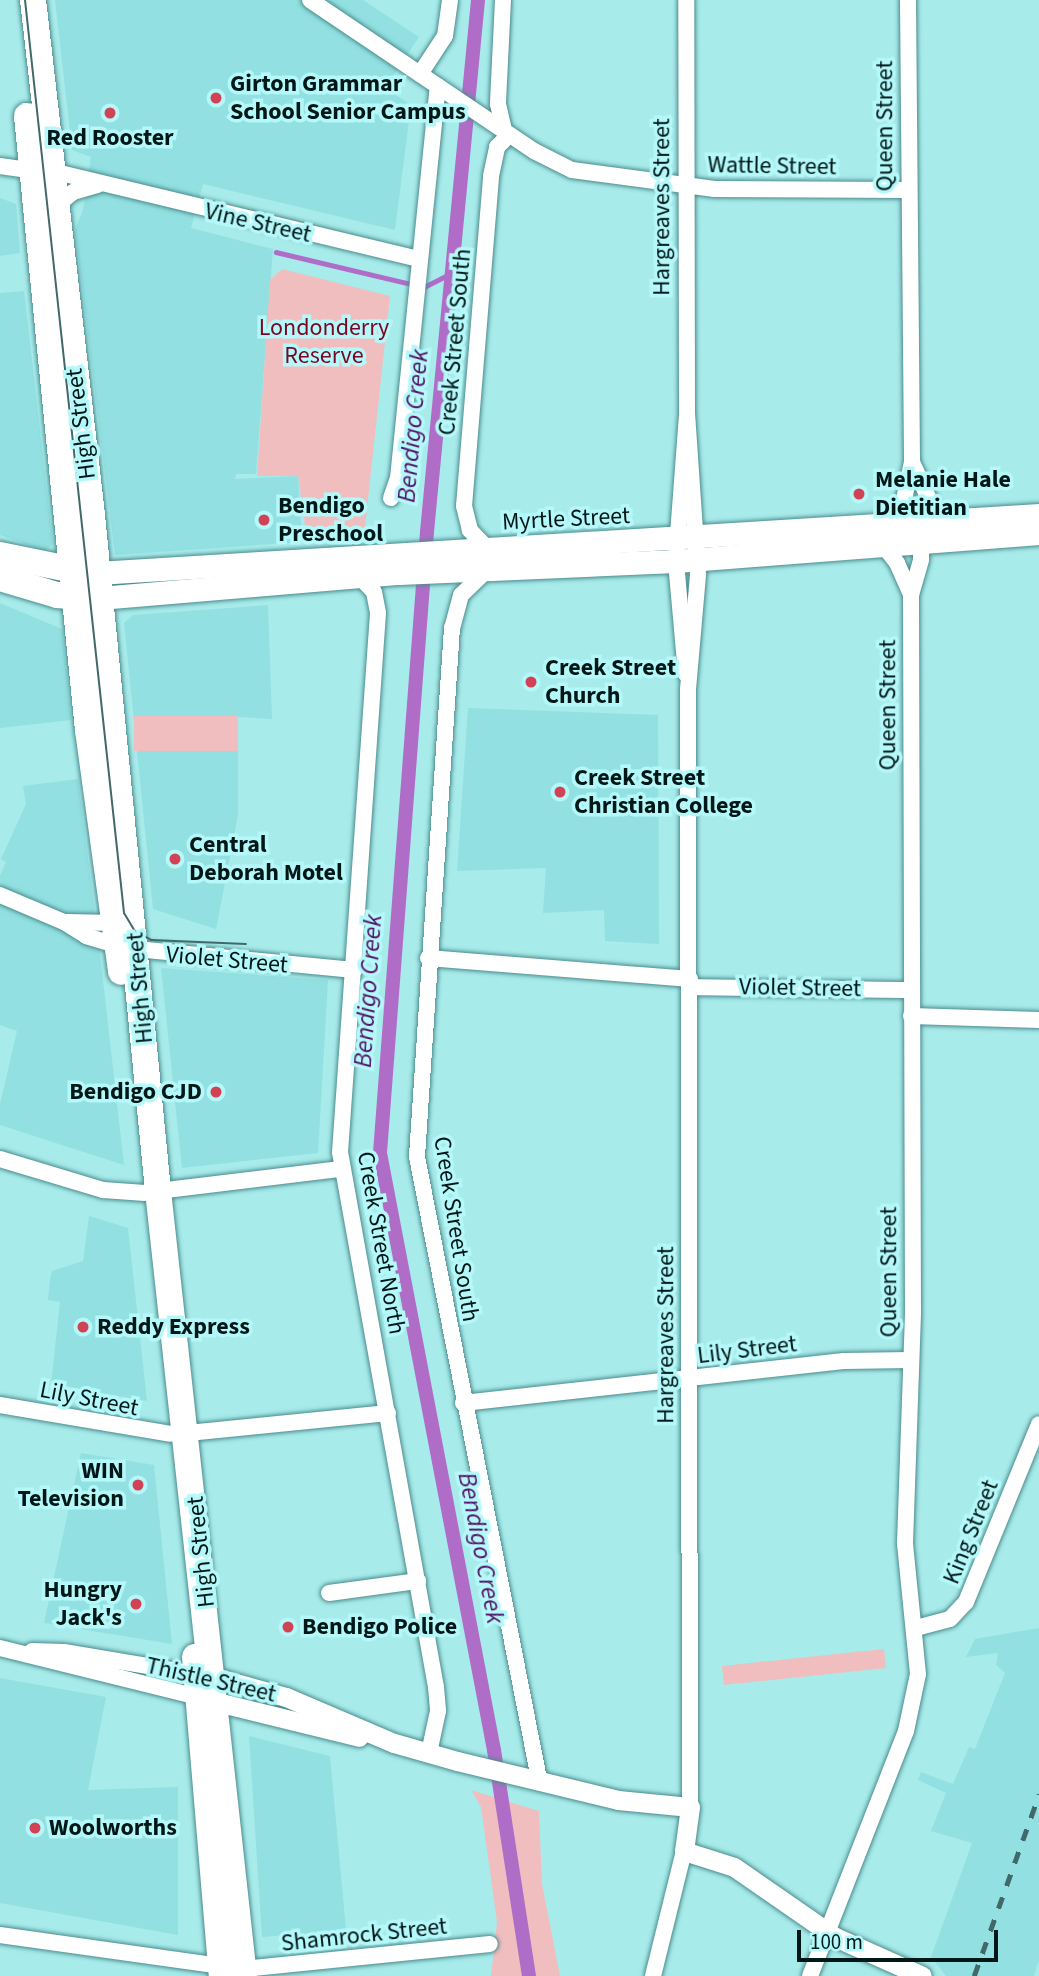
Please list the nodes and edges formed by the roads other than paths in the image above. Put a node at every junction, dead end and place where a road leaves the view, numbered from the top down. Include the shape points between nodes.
1 (15, 0) edge
2 (33, 0) edge
3 (310, 0) edge
4 (450, 0) edge
5 (503, 0) edge
6 (686, 0) edge
7 (908, 0) edge
8 (420, 74) junction
9 (438, 86) junction
10 (507, 133) junction
11 (0, 166) edge
12 (43, 171) junction
13 (98, 186) junction
14 (687, 186) junction
15 (907, 190) junction
16 (56, 206) junction
17 (419, 259) junction
18 (912, 462) junction
19 (391, 498) dead end
20 (1039, 515) edge
21 (911, 533) junction
22 (1039, 533) edge
23 (687, 549) junction
24 (0, 555) edge
25 (489, 559) junction
26 (400, 565) junction
27 (359, 576) junction
28 (0, 578) edge
29 (86, 585) junction
30 (911, 595) junction
31 (0, 895) edge
32 (64, 922) junction
33 (125, 934) junction
34 (428, 958) junction
35 (354, 970) junction
36 (690, 983) junction
37 (911, 990) junction
38 (911, 1016) junction
39 (1039, 1020) edge
40 (0, 1159) edge
41 (341, 1169) junction
42 (152, 1192) junction
43 (910, 1360) junction
44 (691, 1379) junction
45 (463, 1403) junction
46 (0, 1405) edge
47 (388, 1413) junction
48 (1039, 1424) edge
49 (180, 1434) junction
50 (418, 1581) junction
51 (329, 1593) dead end
52 (916, 1628) junction
53 (0, 1648) edge
54 (19, 1652) junction
55 (206, 1688) junction
56 (429, 1753) junction
57 (547, 1781) junction
58 (690, 1807) junction
59 (684, 1851) junction
60 (826, 1932) junction
61 (0, 1935) edge
62 (490, 1944) dead end
63 (214, 1971) edge
64 (653, 1976) edge
65 (810, 1976) edge
66 (922, 1976) edge

1 - 12 highway, High Street
2 - 12 highway, High Street
3 - 8 street, Wattle Street
4 - 8 street via 445,36
5 - 10 street via 498,104
6 - 14 street, Hargreaves Street
7 - 15 street, Queen Street
8 - 9 street, Wattle Street
9 - 10 street, Wattle Street
9 - 17 street
10 - 14 street, Wattle Street via 583,173
10 - 25 street, Creek Street South via 497,147 491,176 464,506 470,530
11 - 12 street, Vine Street
12 - 13 street, Vine Street
12 - 16 highway, High Street
12 - 29 highway, High Street
13 - 16 street via 72,192
13 - 17 street, Vine Street
14 - 15 street, Wattle Street
14 - 23 street, Hargreaves Street
15 - 18 street, Queen Street
16 - 29 highway, High Street
17 - 19 street via 398,478
18 - 21 street, Queen Street
18 - 21 street, Queen Street
20 - 21 main road, Myrtle Street
21 - 22 main road, Myrtle Street
21 - 23 main road, Myrtle Street
21 - 30 street, Queen Street
21 - 30 street, Queen Street via 897,563
23 - 25 main road, Myrtle Street
23 - 36 street, Hargreaves Street
24 - 29 highway
25 - 26 main road, Myrtle Street
25 - 34 street, Creek Street South via 463,591 454,619
26 - 27 main road, Myrtle Street
26 - 29 main road, Myrtle Street
27 - 29 main road, Myrtle Street
27 - 35 street, Creek Street North via 374,592 378,613
28 - 29 highway
29 - 33 highway, High Street
30 - 37 street, Queen Street
31 - 32 street, Violet Street
32 - 33 street, Violet Street
32 - 33 street, Violet Street via 86,936
33 - 35 street, Violet Street
33 - 42 highway, High Street
34 - 36 street, Violet Street
34 - 45 street, Creek Street South via 417,1157
35 - 41 street, Creek Street North
36 - 37 street, Violet Street
36 - 44 street, Hargreaves Street
37 - 38 street, Queen Street
38 - 39 street
38 - 43 street, Queen Street
40 - 42 street via 103,1189
41 - 42 street
41 - 47 street, Creek Street North
42 - 49 highway, High Street
43 - 44 street, Lily Street via 844,1361
43 - 52 street, Queen Street via 905,1543
44 - 45 street, Lily Street
44 - 58 street, Hargreaves Street
45 - 57 street, Creek Street South via 531,1744
46 - 49 street, Lily Street
47 - 49 street, Lily Street
47 - 50 street, Creek Street North
48 - 52 street, King Street via 970,1596 950,1619
49 - 55 highway, High Street
50 - 51 street
50 - 56 street, Creek Street North via 438,1700
52 - 60 street, Queen Street via 918,1674 906,1731
53 - 54 street, Thistle Street
54 - 55 street, Thistle Street
54 - 55 street, Thistle Street via 64,1652
55 - 56 street, Thistle Street
55 - 63 highway, High Street
56 - 57 street, Thistle Street
57 - 58 street, Thistle Street via 618,1800
58 - 59 street, Hargreaves Street
59 - 60 street via 734,1867
59 - 64 street, Hargreaves Street
60 - 65 street
60 - 66 street
61 - 63 street, Shamrock Street
62 - 63 street, Shamrock Street

